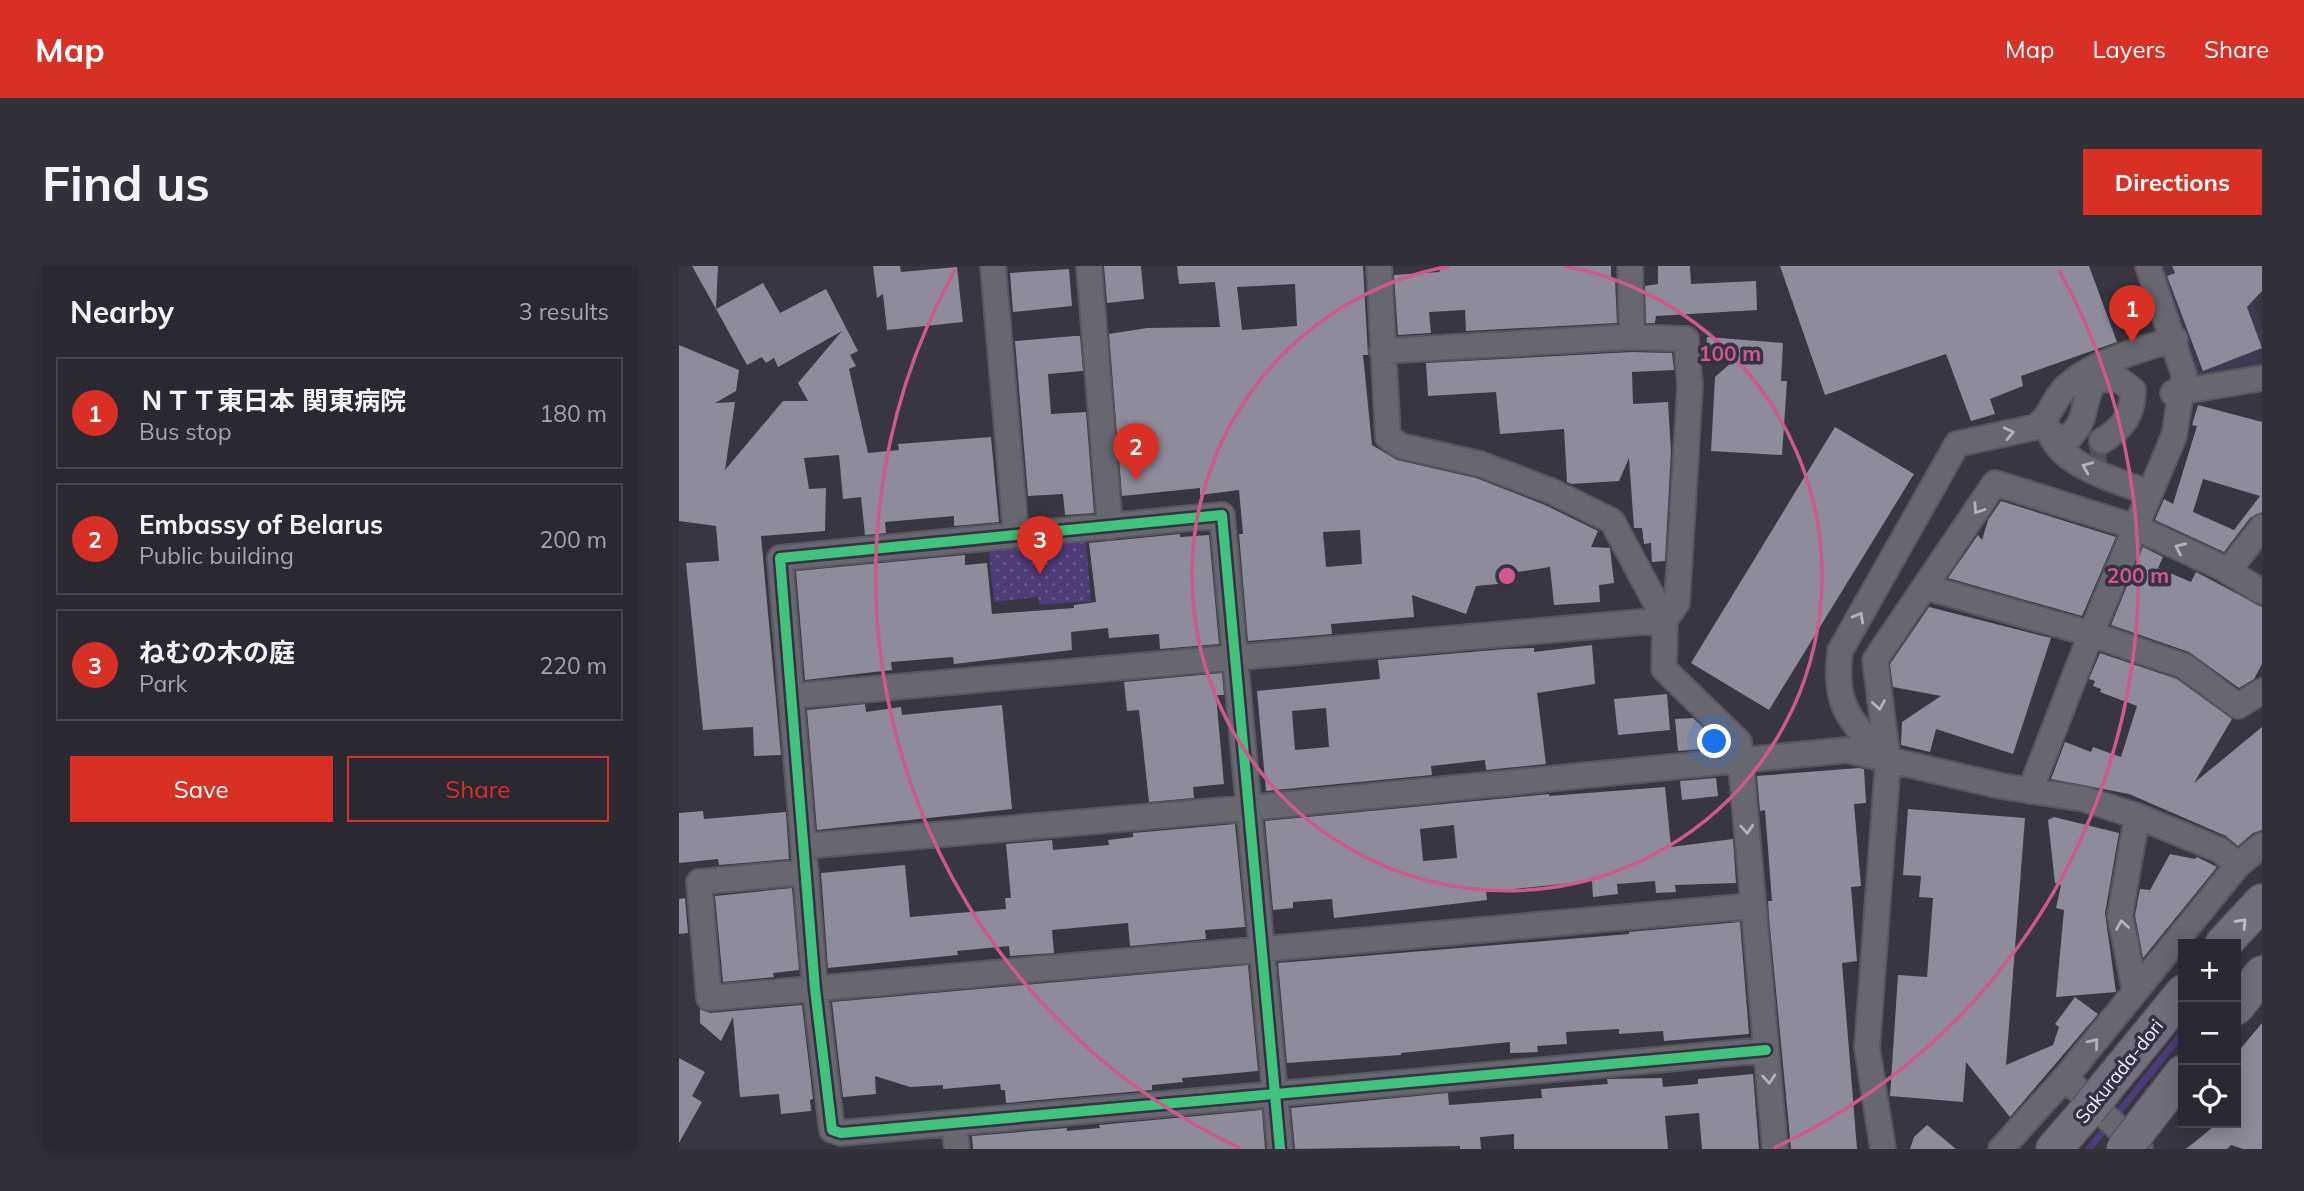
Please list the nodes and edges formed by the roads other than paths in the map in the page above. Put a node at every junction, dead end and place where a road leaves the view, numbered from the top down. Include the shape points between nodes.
1 (993, 266) edge
2 (1089, 266) edge
3 (1379, 266) edge
4 (1630, 266) edge
5 (2148, 266) edge
6 (1632, 337) junction
7 (2175, 339) junction
8 (1382, 351) junction
9 (2103, 366) junction
10 (2262, 378) edge
11 (2177, 393) junction
12 (2048, 427) junction
13 (2149, 493) junction
14 (1110, 527) junction
15 (2134, 527) junction
16 (2262, 527) edge
17 (1016, 535) junction
18 (2228, 571) junction
19 (1925, 587) junction
20 (2262, 592) edge
21 (1665, 620) junction
22 (2091, 634) junction
23 (1236, 657) junction
24 (2262, 691) edge
25 (791, 696) junction
26 (1742, 760) junction
27 (1888, 761) junction
28 (2030, 791) junction
29 (1248, 808) junction
30 (2137, 816) junction
31 (2262, 845) edge
32 (804, 846) junction
33 (2238, 865) junction
34 (806, 872) junction
35 (2262, 902) edge
36 (1752, 906) junction
37 (2228, 939) edge
38 (1263, 948) junction
39 (2262, 974) edge
40 (815, 989) junction
41 (2134, 992) junction
42 (2178, 999) edge
43 (2240, 1002) edge
44 (1766, 1049) junction
45 (2065, 1078) junction
46 (2178, 1081) edge
47 (1274, 1093) junction
48 (954, 1123) junction
49 (2143, 1134) edge
50 (957, 1149) edge
51 (1280, 1149) edge
52 (1775, 1149) edge
53 (1883, 1149) edge
54 (2000, 1149) edge
55 (2055, 1149) edge
56 (2124, 1149) edge

1 - 17 street
2 - 14 street
3 - 8 street
4 - 6 street
5 - 7 street
6 - 8 street
6 - 21 street via 1686,339 1690,386 1677,603
7 - 9 street
7 - 11 street via 2184,375
8 - 21 street via 1388,437 1401,446 1480,464 1612,521
9 - 12 street via 2077,376 2062,391
9 - 12 street via 2123,368 2136,378 2144,405 2138,426 2125,439 2104,445 2129,417 2133,390 2118,379 2095,380 2086,396 2081,426 2068,439
10 - 11 street
11 - 13 street via 2174,436
13 -> 12 street via 2065,457 2054,445
27 -> 12 street via 1846,715 1837,676 1840,651 1957,444
13 - 15 street
14 - 17 street
14 - 23 street via 1221,515
18 -> 15 street
15 -> 19 street via 1995,483
15 - 22 street
16 - 18 street
17 - 25 street via 779,558
18 - 20 street
19 - 22 street
19 -> 27 street via 1875,660
21 - 23 street
21 - 26 street via 1664,669 1739,742
22 - 24 street via 2184,666 2238,706
22 - 28 street
23 - 25 street
23 - 29 street
25 - 32 street
26 - 27 street via 1847,750
26 - 29 street
26 -> 36 street
27 - 28 street
27 - 53 street via 1867,1048
28 - 30 street via 2084,799
29 - 32 street
29 - 38 street
30 - 33 street via 2220,850
41 -> 30 street via 2120,915
31 - 33 street
32 - 34 street
33 - 41 street
34 - 40 street
34 - 40 street via 699,881 709,998
37 -> 35 highway
36 - 38 street
36 - 44 street
38 - 40 street
38 - 47 street
39 - 43 highway
40 - 48 street via 832,1130 841,1133
45 -> 41 street
42 - 55 highway, Sakurada-dori
44 - 47 street
44 -> 52 street
45 - 49 street
45 - 54 street
46 - 49 highway
47 - 48 street
47 - 51 street
48 - 50 street
49 - 56 highway, bridge

